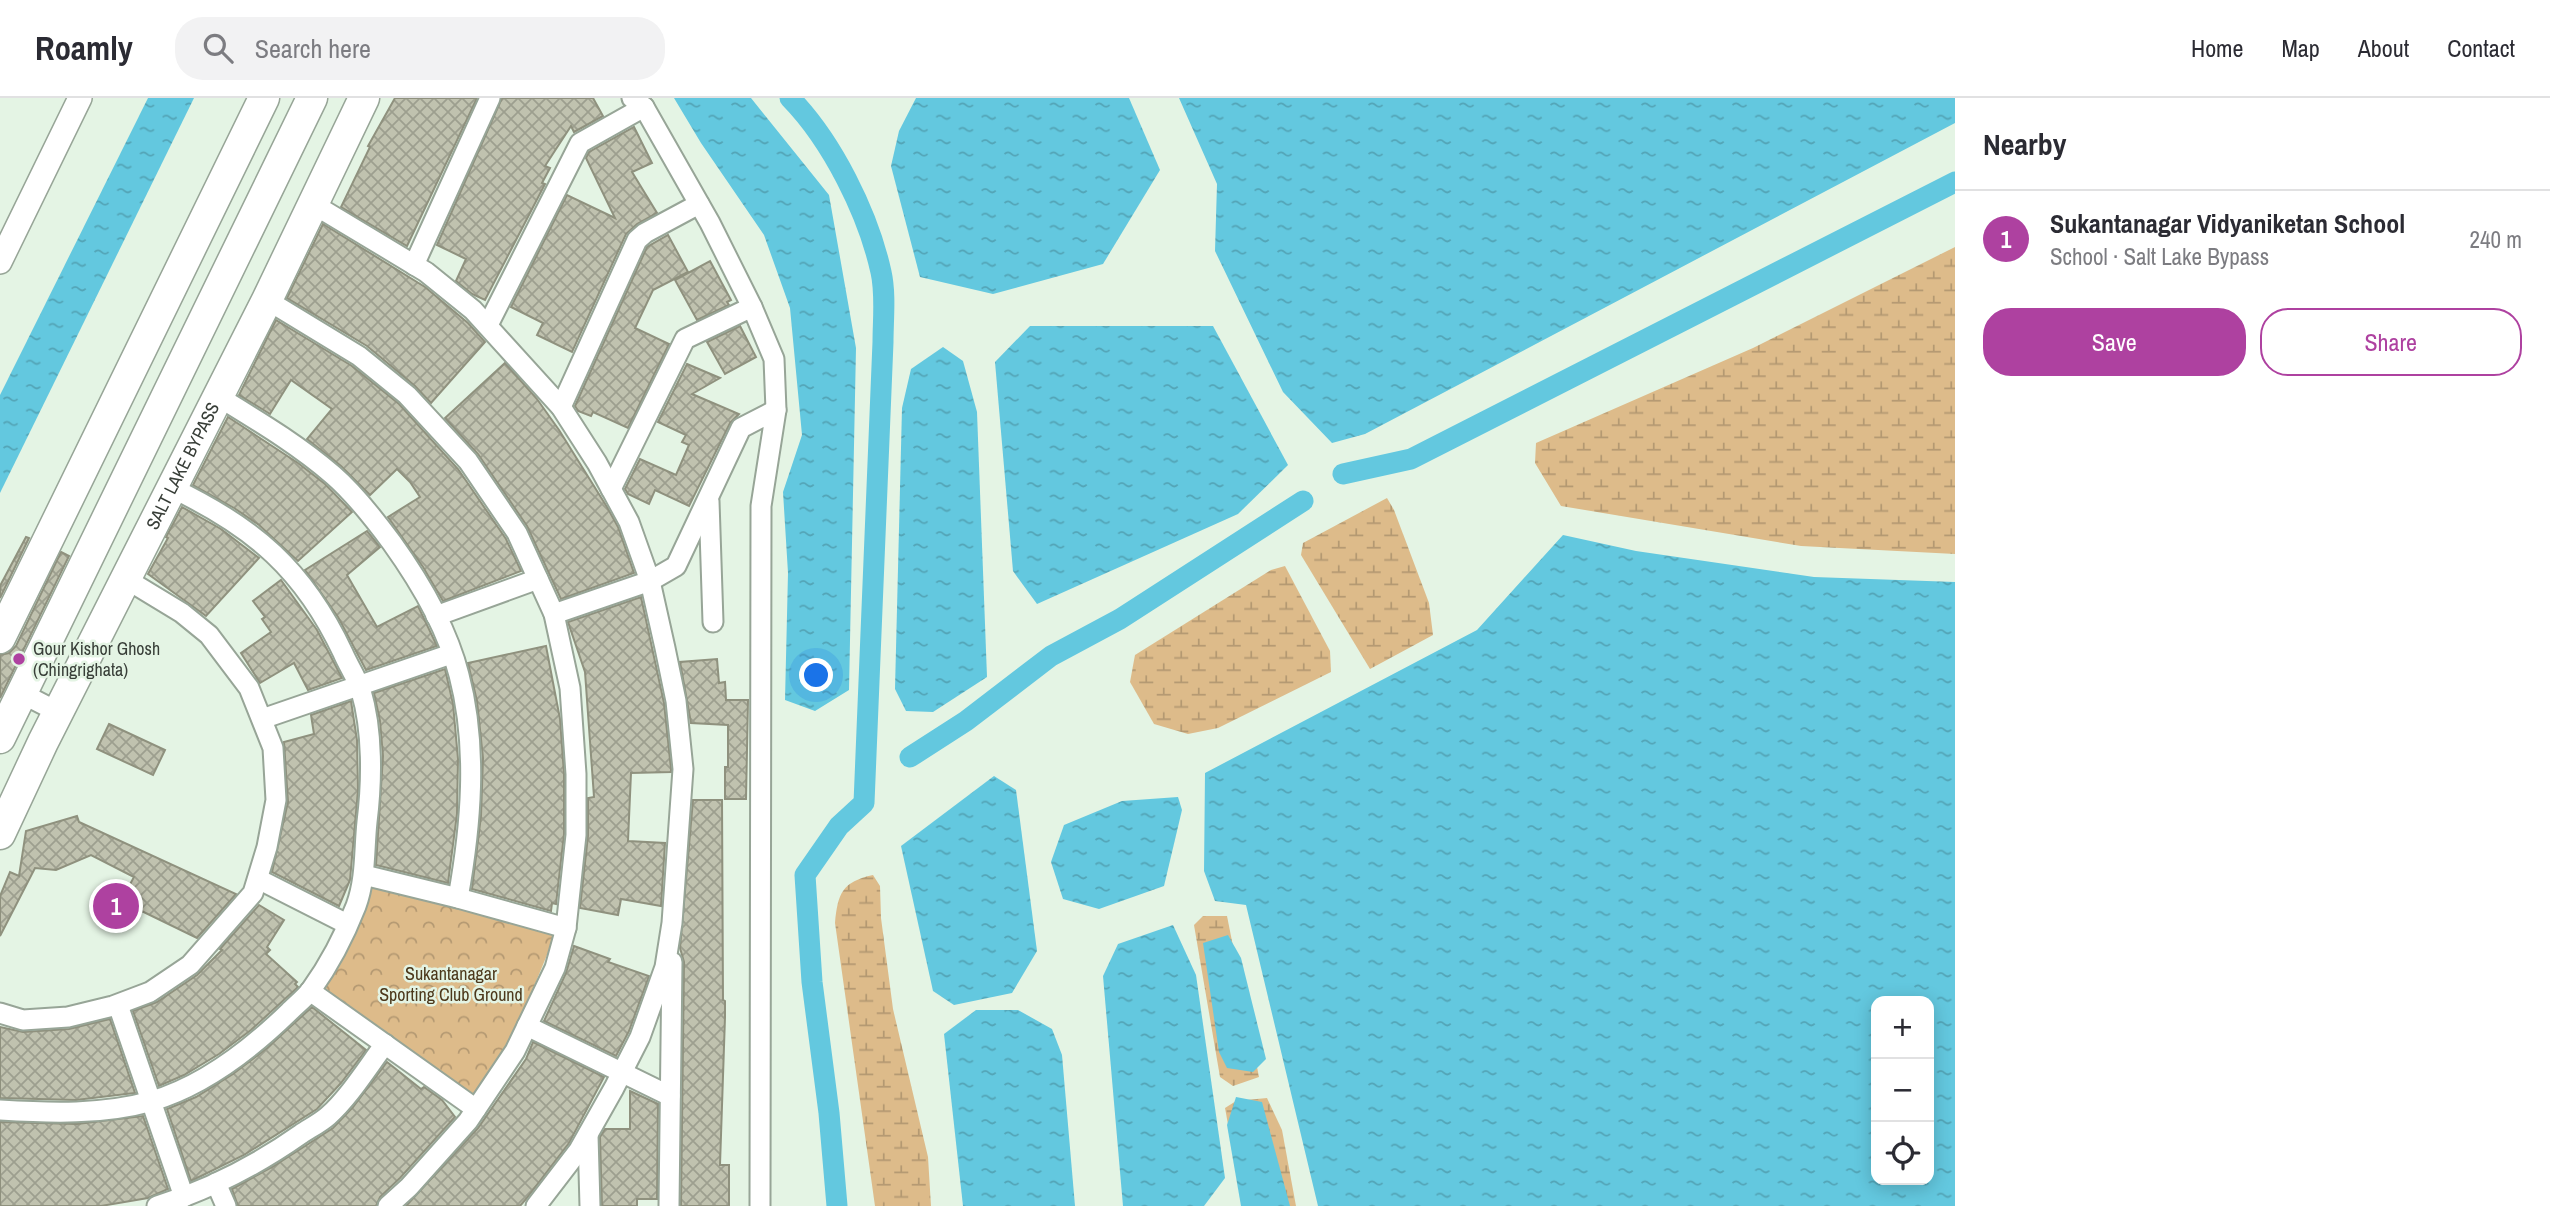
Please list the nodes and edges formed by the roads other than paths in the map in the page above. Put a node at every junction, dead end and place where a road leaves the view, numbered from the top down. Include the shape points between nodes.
1 (80, 98) edge
2 (264, 98) edge
3 (312, 98) edge
4 (364, 98) edge
5 (490, 98) edge
6 (638, 103) edge
7 (313, 204) junction
8 (699, 204) junction
9 (0, 262) edge
10 (414, 265) junction
11 (267, 300) junction
12 (752, 307) junction
13 (488, 325) junction
14 (219, 397) junction
15 (561, 407) junction
16 (776, 410) junction
17 (172, 488) junction
18 (611, 489) junction
19 (709, 496) junction
20 (126, 579) junction
21 (538, 579) junction
22 (650, 581) junction
23 (554, 614) junction
24 (436, 616) junction
25 (713, 621) dead end
26 (0, 638) edge
27 (451, 654) junction
28 (358, 685) junction
29 (21, 693) junction
30 (58, 712) junction
31 (262, 719) junction
32 (0, 738) edge
33 (0, 834) edge
34 (364, 875) junction
35 (258, 879) junction
36 (458, 898) junction
37 (672, 923) junction
38 (346, 924) junction
39 (566, 928) junction
40 (310, 991) junction
41 (118, 1005) junction
42 (0, 1013) edge
43 (527, 1026) junction
44 (385, 1044) junction
45 (622, 1073) junction
46 (670, 1096) junction
47 (150, 1101) junction
48 (476, 1109) junction
49 (0, 1110) edge
50 (588, 1135) junction
51 (216, 1182) junction
52 (184, 1197) junction
53 (157, 1206) edge
54 (226, 1206) edge
55 (388, 1206) edge
56 (536, 1206) edge
57 (590, 1206) edge
58 (669, 1206) edge
59 (760, 1206) edge

1 - 9 street
2 - 26 main road
3 - 29 main road
4 - 7 main road, SALT LAKE BYPASS
5 - 10 street
6 - 8 street
6 - 13 street via 580,143
7 - 10 street
7 - 11 main road, SALT LAKE BYPASS
8 - 12 street
8 - 15 street via 637,240
10 - 13 street
11 - 14 main road, SALT LAKE BYPASS
11 - 21 street via 359,356 407,395 468,461 517,533
12 - 16 street via 774,359
12 - 18 street via 685,339
13 - 15 street
14 - 17 main road, SALT LAKE BYPASS
14 - 24 street via 287,439 335,476 408,565
15 - 18 street
16 - 19 street via 741,428
16 - 59 street via 761,506
17 - 20 main road, SALT LAKE BYPASS
17 - 28 street via 262,541 299,579 329,625
18 - 22 street via 629,522
19 - 22 street via 676,566
19 - 25 street
20 - 30 main road, SALT LAKE BYPASS
20 - 31 street via 209,635 249,688
21 - 23 street
21 - 24 street
22 - 23 street
22 - 37 street via 676,701 683,769
23 - 39 street via 570,688 576,774 576,835
24 - 27 street
27 - 28 street
27 - 36 street via 469,736 470,797
28 - 31 street
28 - 34 street via 370,749
29 - 30 street
29 - 32 main road
30 - 33 main road, SALT LAKE BYPASS
31 - 35 street via 273,748 276,800
34 - 36 street
34 - 38 street
35 - 38 street
35 - 41 street via 253,893 190,965 150,992
36 - 39 street
37 - 45 street via 665,967
37 - 46 street
38 - 40 street
39 - 43 street via 555,968
40 - 44 street
40 - 47 street via 239,1056
41 - 42 street via 68,1017 23,1020
41 - 47 street
43 - 45 street
43 - 48 street
44 - 48 street
44 - 51 street via 328,1116 279,1149
45 - 46 street
45 - 50 street
46 - 58 street
47 - 49 street via 65,1114
47 - 52 street
48 - 55 street
50 - 56 street
50 - 57 street
51 - 52 street
51 - 54 street
52 - 53 street

